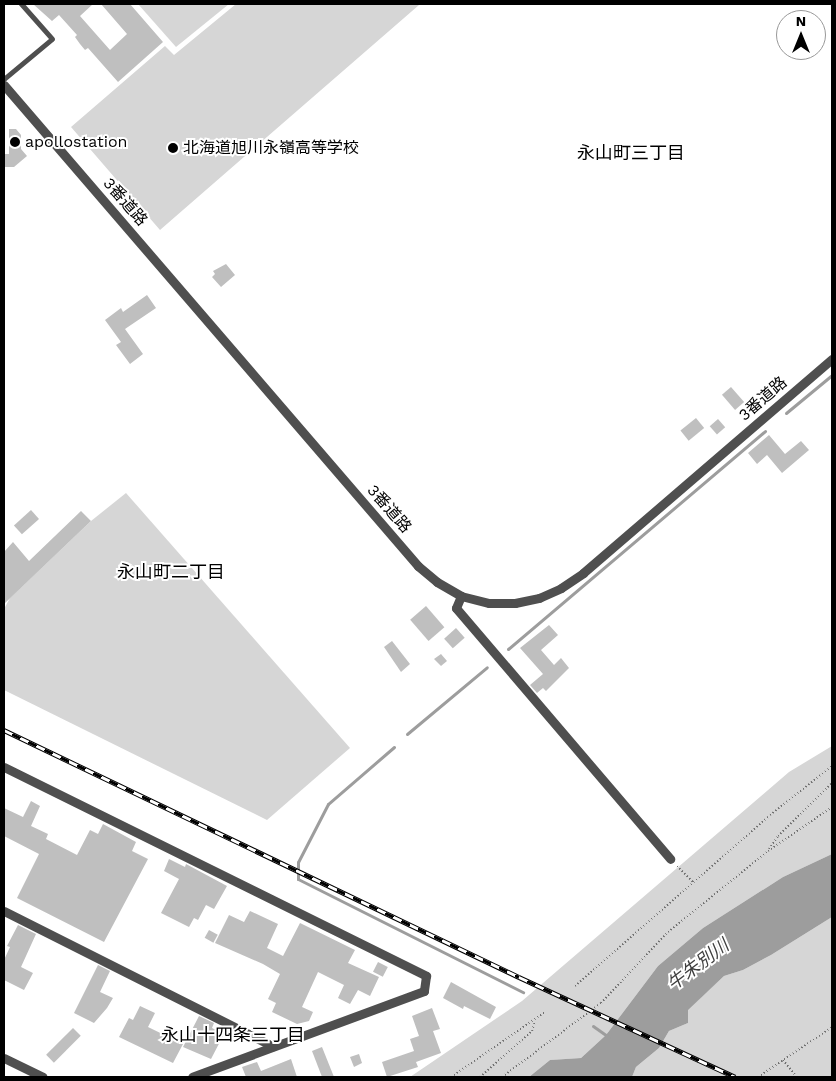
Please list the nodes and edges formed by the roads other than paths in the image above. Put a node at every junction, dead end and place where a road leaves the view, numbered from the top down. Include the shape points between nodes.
1 (21, 4) edge
2 (4, 80) edge
3 (4, 84) edge
4 (832, 359) edge
5 (461, 596) junction
6 (4, 766) edge
7 (670, 859) dead end
8 (4, 911) edge
9 (273, 1046) junction
10 (4, 1058) edge
11 (44, 1077) edge
12 (192, 1077) edge

1 - 2 lane via 52,39
3 - 5 street, 3番道路 via 418,566
4 - 5 street, 3番道路 via 562,588 539,598 515,603 489,603
5 - 7 street via 456,608
6 - 9 street via 426,976 424,991
8 - 9 street
9 - 12 street
10 - 11 street

